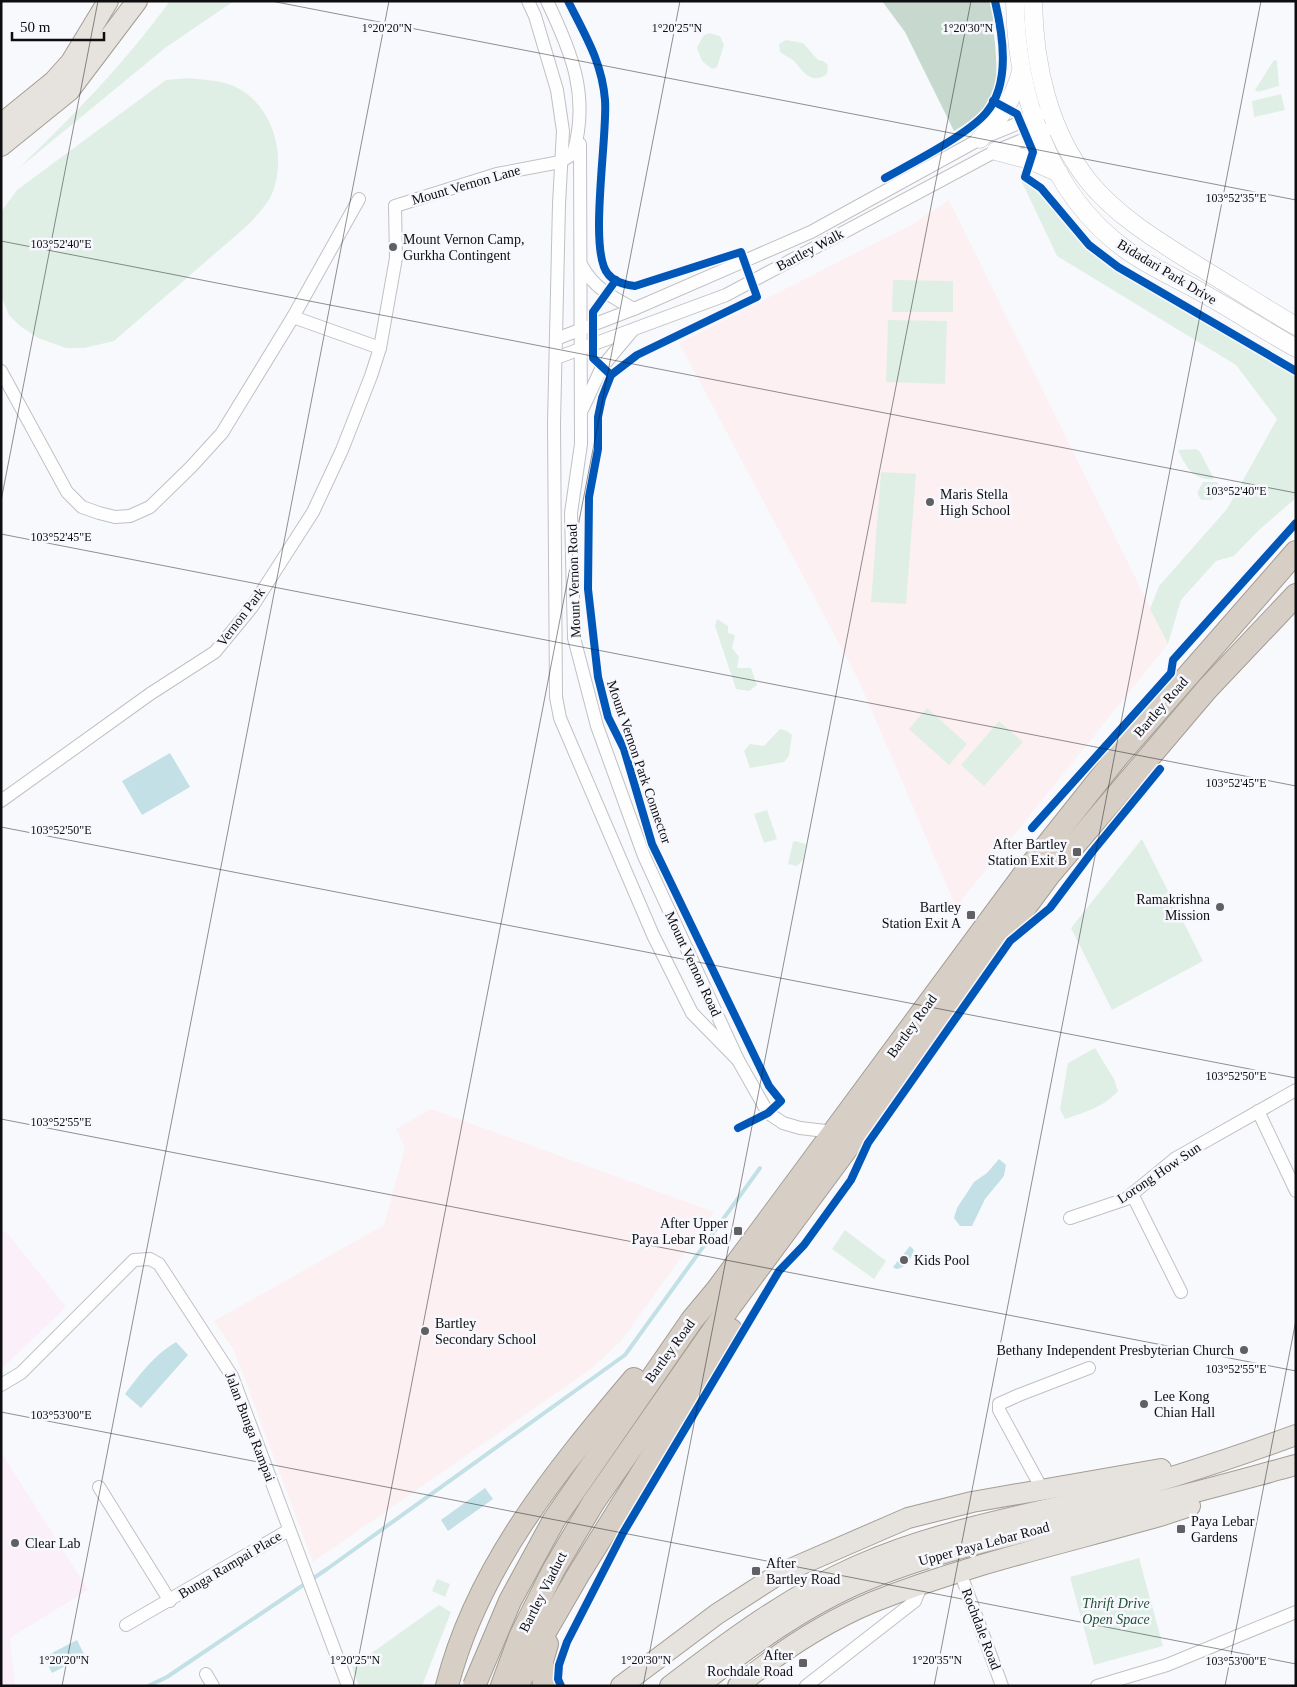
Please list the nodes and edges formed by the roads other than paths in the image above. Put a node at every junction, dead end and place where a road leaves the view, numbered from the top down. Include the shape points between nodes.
1 (137, 1) edge
2 (528, 1) edge
3 (547, 1) edge
4 (1015, 1) edge
5 (1032, 1) edge
6 (106, 2) edge
7 (1022, 71) junction
8 (1054, 118) junction
9 (1, 124) edge
10 (1036, 126) junction
11 (580, 131) junction
12 (980, 139) junction
13 (1, 146) edge
14 (996, 151) junction
15 (560, 162) junction
16 (1059, 173) junction
17 (1090, 183) junction
18 (1069, 193) junction
19 (359, 199) dead end
20 (396, 258) joint
21 (580, 264) junction
22 (634, 308) junction
23 (293, 317) junction
24 (1296, 326) edge
25 (580, 328) junction
26 (634, 329) junction
27 (556, 339) junction
28 (380, 348) junction
29 (1296, 348) edge
30 (580, 349) junction
31 (556, 358) junction
32 (1, 371) edge
33 (581, 416) junction
34 (1296, 552) edge
35 (1296, 595) edge
36 (574, 638) junction
37 (556, 641) junction
38 (1, 801) edge
39 (738, 1060) junction
40 (1296, 1090) edge
41 (1258, 1111) junction
42 (834, 1132) junction
43 (1295, 1190) edge
44 (1132, 1194) junction
45 (1070, 1218) dead end
46 (765, 1259) junction
47 (1180, 1292) dead end
48 (692, 1320) junction
49 (1089, 1368) dead end
50 (1, 1385) edge
51 (1296, 1435) edge
52 (1242, 1455) junction
53 (1296, 1466) edge
54 (99, 1487) dead end
55 (1042, 1489) junction
56 (593, 1503) joint
57 (554, 1520) joint
58 (290, 1530) junction
59 (960, 1572) junction
60 (921, 1586) junction
61 (170, 1601) junction
62 (1296, 1612) edge
63 (554, 1618) junction
64 (126, 1625) dead end
65 (1134, 1681) edge
66 (348, 1686) edge
67 (447, 1686) edge
68 (474, 1686) edge
69 (502, 1686) edge
70 (517, 1686) edge
71 (544, 1686) edge
72 (621, 1686) edge
73 (670, 1686) edge
74 (698, 1686) edge
75 (738, 1686) edge
76 (806, 1686) edge
77 (1002, 1686) edge
78 (1097, 1686) edge

1 - 13 main road via 69,91
2 - 15 street, Mount Vernon Road via 557,90 563,131
3 - 11 street via 576,74 581,103
4 - 7 street, Bidadari Park Drive
5 - 8 street, Bidadari Park Drive via 1037,57
6 - 9 main road via 71,62 54,81
7 - 10 street, Bidadari Park Drive
7 - 12 street via 1014,96
8 - 10 street, Bartley Walk
8 - 17 street, Bidadari Park Drive
10 - 12 street, Bartley Walk
10 - 14 street, Bartley Walk
10 - 16 street, Bidadari Park Drive
11 - 15 street via 573,154
11 - 21 street, Mount Vernon Road
12 - 22 street, Bartley Walk via 811,232
14 - 16 street via 1030,160
14 - 26 street, Bartley Walk via 726,295
15 - 20 street, Mount Vernon Lane via 497,174 395,206
15 - 27 street, Mount Vernon Road
16 - 18 street, Bidadari Park Drive
17 - 18 street via 1078,176 1070,176
17 - 24 street, Bidadari Park Drive via 1145,233
18 - 29 street, Bidadari Park Drive via 1095,224 1125,250
19 - 23 street
20 - 28 street, Vernon Park
21 - 22 street via 590,281 606,294
21 - 25 street, Mount Vernon Road
22 - 25 street, Bartley Walk
23 - 28 street
23 - 32 street via 222,433 150,507 130,516 116,517 82,507 67,492
25 - 27 street, Bartley Walk
25 - 30 street, Mount Vernon Road
26 - 30 street, Bartley Walk
26 - 33 street via 602,367
27 - 31 street, Mount Vernon Road
28 - 38 street, Vernon Park via 342,450 313,512 252,607 215,652 150,694
30 - 31 street, Bartley Walk
30 - 33 street, Mount Vernon Road
31 - 37 street, Mount Vernon Road
33 - 36 street, Mount Vernon Road via 581,444 572,513
34 - 42 highway, Bartley Road via 1117,757 1032,863
35 - 46 highway, Bartley Road via 1207,689 1049,875
36 - 37 street
36 - 39 street, Mount Vernon Road via 598,726 644,856
37 - 39 street, Mount Vernon Road via 556,697 560,718 649,926 692,1012
39 - 42 street, Mount Vernon Road via 768,1113 783,1123 800,1128
40 - 41 street, Lorong How Sun
41 - 43 street
41 - 44 street, Lorong How Sun via 1176,1158
42 - 48 highway, Bartley Road
44 - 45 street, Lorong How Sun via 1117,1203
44 - 47 street
46 - 56 highway, Bartley Road
46 - 63 highway via 758,1283 740,1314
48 - 57 highway, Bartley Road
48 - 67 highway via 671,1337 565,1460 510,1540 470,1618
49 - 55 street via 999,1404 999,1410
50 - 58 street, Jalan Bunga Rampai via 21,1373 134,1260 150,1259 159,1264 232,1376
51 - 52 main road, Upper Paya Lebar Road
52 - 55 main road, Upper Paya Lebar Road
52 - 73 main road, Upper Paya Lebar Road via 1136,1488 924,1540 857,1566 793,1598
53 - 59 main road, Upper Paya Lebar Road via 1160,1516
53 - 74 main road, Upper Paya Lebar Road via 928,1557 863,1582 799,1615
54 - 61 street, Bunga Rampai Place
55 - 72 main road, Upper Paya Lebar Road via 908,1518 779,1574 718,1614
56 - 69 highway, Bartley Viaduct via 549,1578 520,1637
57 - 68 highway, Bartley Viaduct, bridge via 510,1601
58 - 61 street, Bunga Rampai Place
58 - 66 street, Jalan Bunga Rampai
59 - 60 main road, Upper Paya Lebar Road
59 - 77 street, Rochdale Road
60 - 75 main road, Upper Paya Lebar Road via 872,1603 808,1636
60 - 76 street, Upper Paya Lebar Road via 915,1601
61 - 64 street, Bunga Rampai Place
62 - 65 street
63 - 70 highway
63 - 71 highway via 542,1661
65 - 78 street

